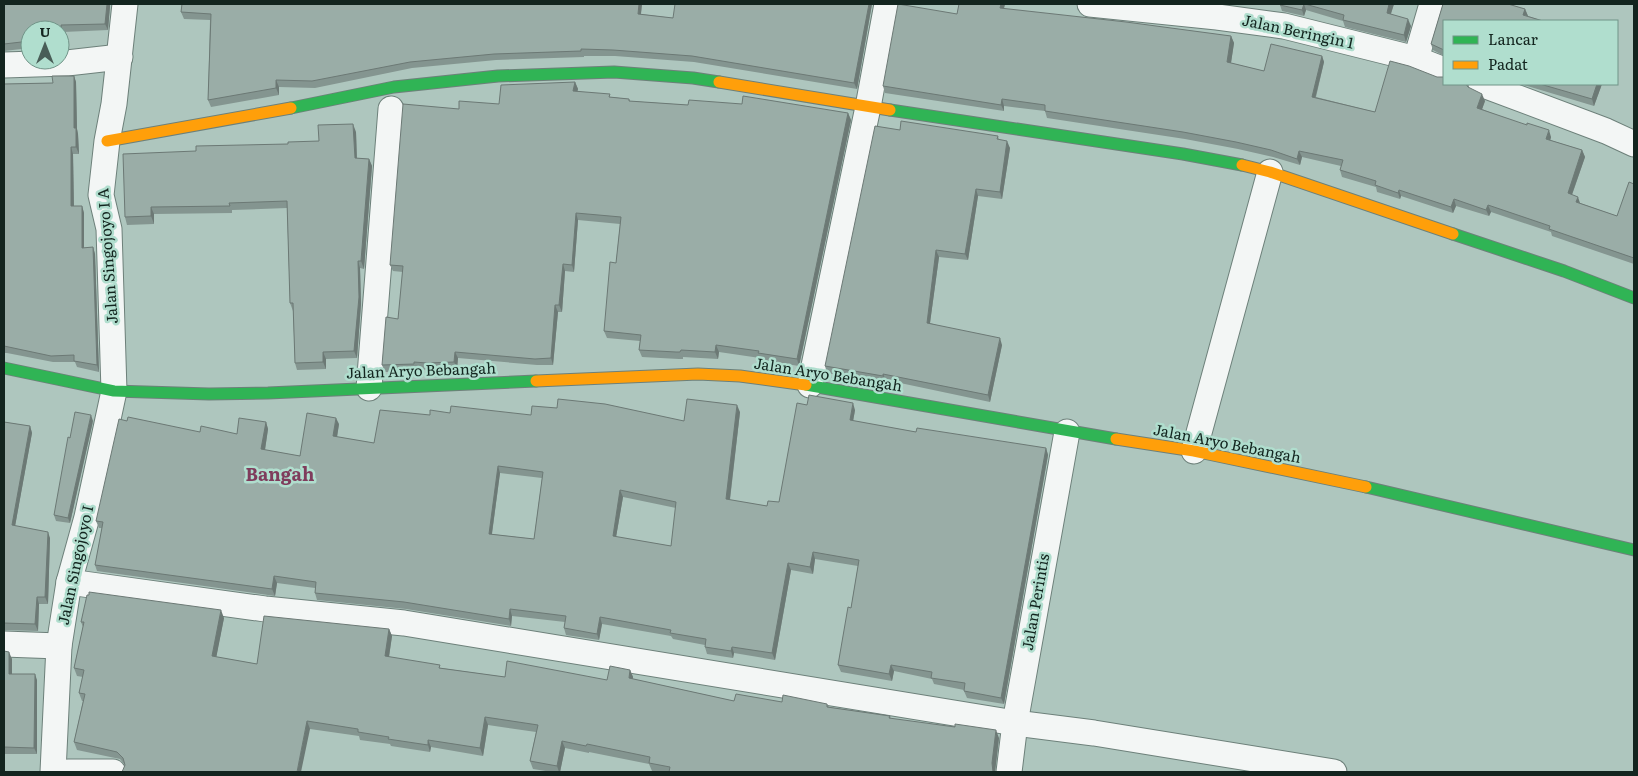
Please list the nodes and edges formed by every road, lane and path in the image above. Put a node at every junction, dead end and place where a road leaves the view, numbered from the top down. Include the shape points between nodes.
1 (125, 4) edge
2 (886, 4) edge
3 (1090, 4) edge
4 (1432, 4) edge
5 (1130, 6) edge
6 (120, 57) junction
7 (1416, 59) junction
8 (4, 65) edge
9 (1443, 70) edge
10 (1484, 85) edge
11 (868, 106) junction
12 (392, 109) dead end
13 (106, 141) junction
14 (1634, 144) edge
15 (1270, 172) junction
16 (1634, 298) edge
17 (4, 368) edge
18 (810, 386) junction
19 (370, 388) junction
20 (114, 391) junction
21 (1067, 432) junction
22 (1194, 451) junction
23 (1634, 550) edge
24 (69, 582) junction
25 (4, 644) edge
26 (59, 646) junction
27 (1015, 723) junction
28 (53, 772) edge
29 (68, 772) edge
30 (113, 772) edge
31 (1009, 772) edge
32 (1334, 772) edge

1 - 6 street, Jalan Singojoyo I A
2 - 11 street
3 - 5 street, Jalan Beringin 1
4 - 7 street
5 - 7 street, Jalan Beringin 1 via 1284,26
6 - 8 street
6 - 13 street, Jalan Singojoyo I A
7 - 9 street, Jalan Beringin 1
10 - 14 street
11 - 13 street via 653,74 614,72 498,76 394,88
11 - 15 street via 1183,154
11 - 18 street
12 - 19 street
13 - 20 street, Jalan Singojoyo I A via 101,195 109,229
15 - 16 street via 1555,268
15 - 22 street
17 - 20 street, Jalan Aryo Bebangah
18 - 19 street, Jalan Aryo Bebangah via 698,374
18 - 21 street, Jalan Aryo Bebangah
19 - 20 street, Jalan Aryo Bebangah via 238,394
20 - 24 street, Jalan Singojoyo I via 87,517
21 - 22 street, Jalan Aryo Bebangah
21 - 27 street, Jalan Perintis
22 - 23 street, Jalan Aryo Bebangah via 1375,489
24 - 26 street, Jalan Singojoyo I
24 - 27 street via 264,610 404,623
25 - 26 street
26 - 28 street, Jalan Singojoyo I
27 - 31 street, Jalan Perintis
27 - 32 street
29 - 30 street

